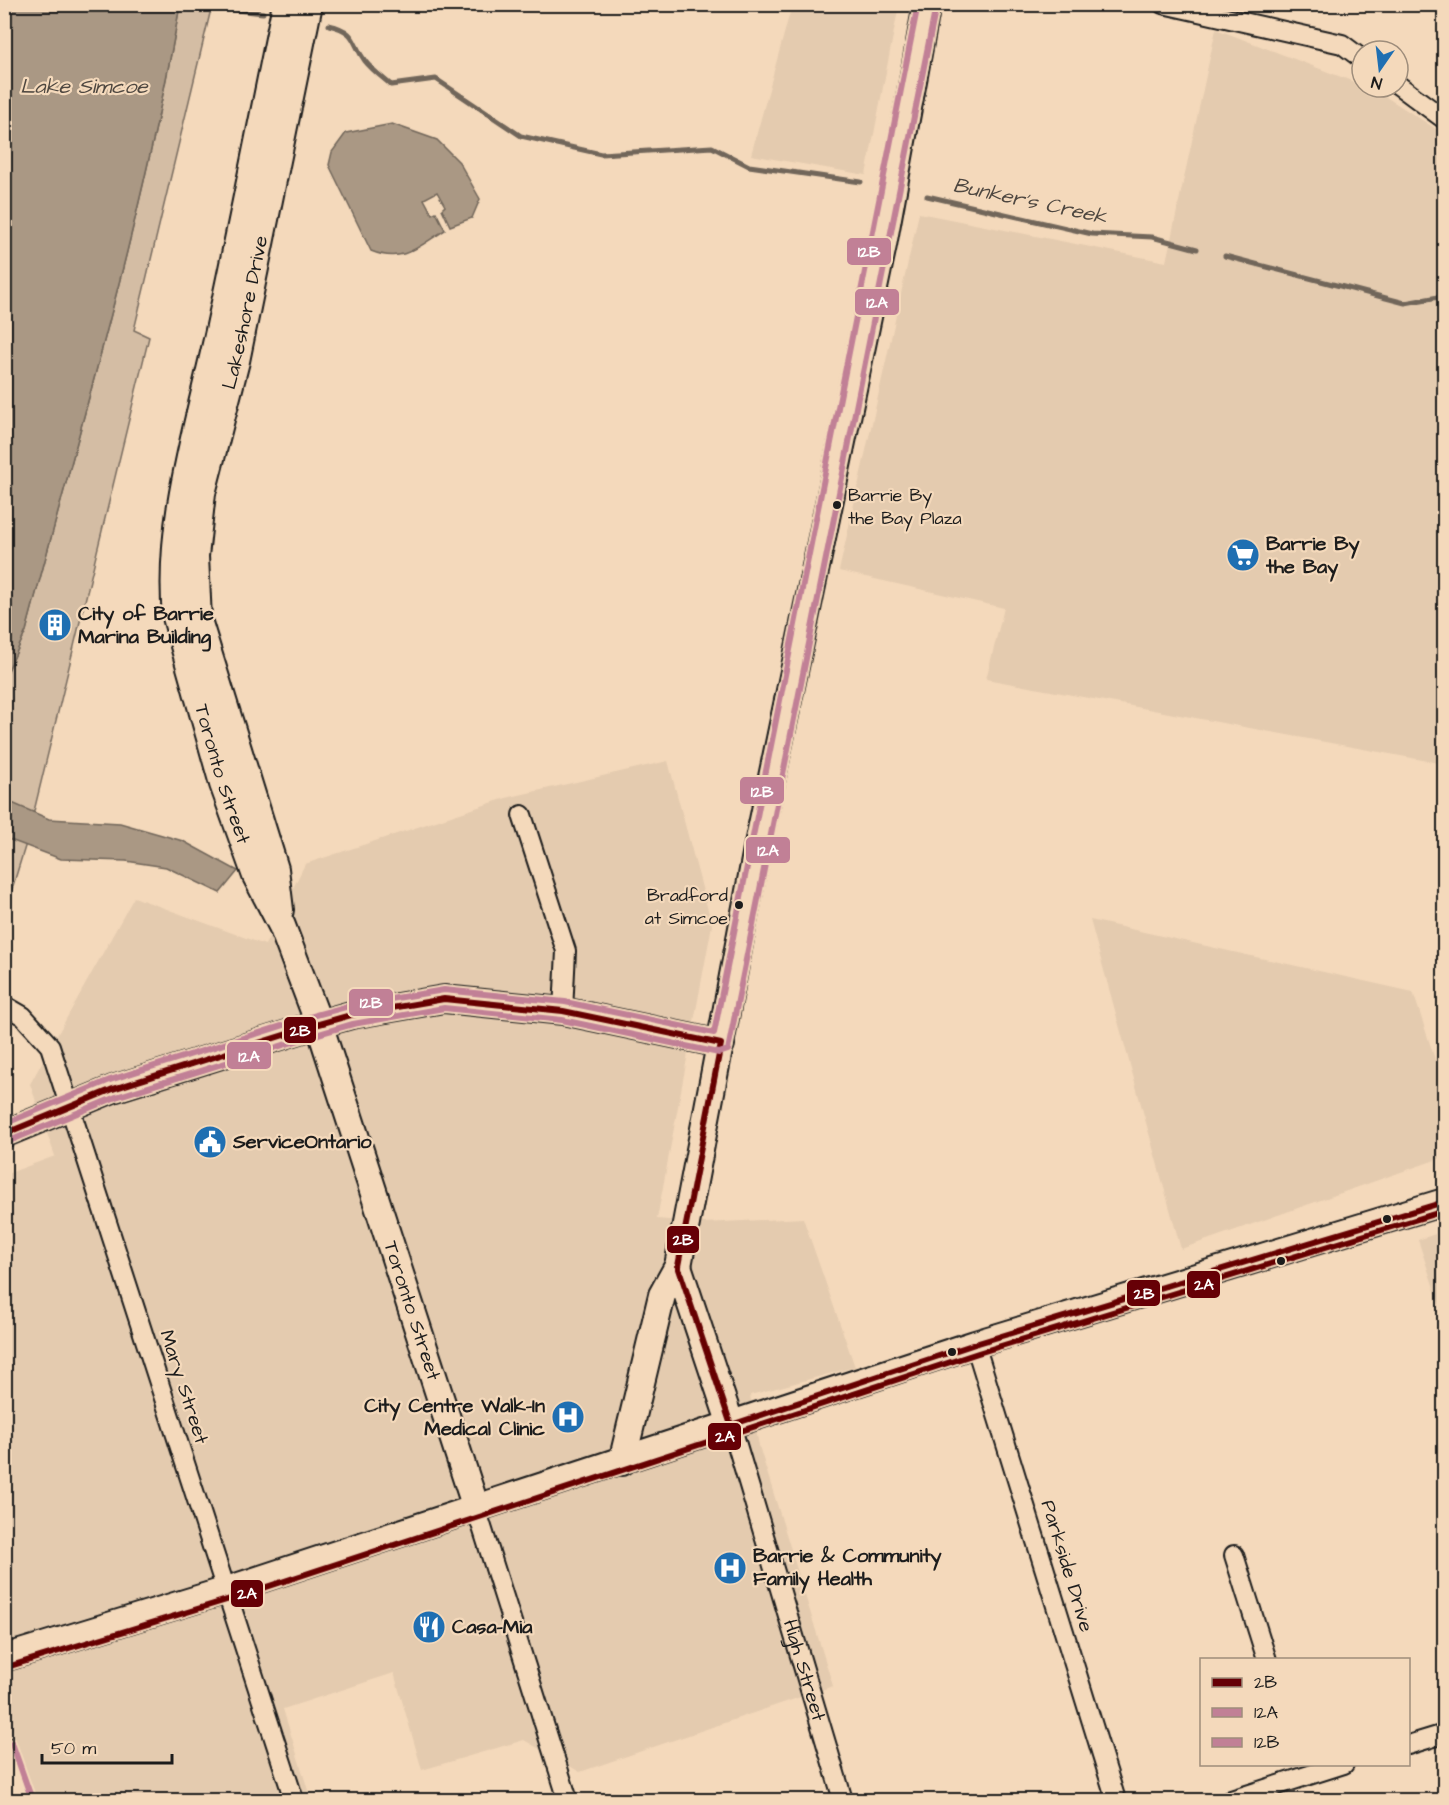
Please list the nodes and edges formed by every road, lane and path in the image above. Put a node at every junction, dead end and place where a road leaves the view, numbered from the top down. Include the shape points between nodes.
1 (286, 4) edge
2 (309, 4) edge
3 (927, 4) edge
4 (1163, 4) edge
5 (1240, 12) edge
6 (1350, 50) edge
7 (1410, 94) edge
8 (1444, 119) edge
9 (187, 619) junction
10 (522, 815) dead end
11 (4, 1005) edge
12 (563, 1011) junction
13 (319, 1024) junction
14 (721, 1044) junction
15 (69, 1106) junction
16 (4, 1134) edge
17 (1444, 1202) edge
18 (678, 1266) junction
19 (975, 1344) junction
20 (731, 1425) junction
21 (622, 1462) junction
22 (476, 1508) junction
23 (1234, 1555) dead end
24 (227, 1590) junction
25 (4, 1658) edge
26 (1267, 1658) edge
27 (1444, 1734) edge
28 (1410, 1744) edge
29 (4, 1746) edge
30 (1332, 1766) edge
31 (1301, 1771) edge
32 (23, 1800) edge
33 (294, 1800) edge
34 (568, 1800) edge
35 (843, 1800) edge
36 (1116, 1800) edge
37 (1231, 1800) edge

1 - 9 main road via 177,520 174,593
2 - 9 main road, Lakeshore Drive via 236,361 202,493
3 - 14 main road
4 - 5 street
5 - 6 street via 1342,44
7 - 8 street
9 - 13 main road, Toronto Street via 276,869 282,926
10 - 12 street via 566,951
11 - 15 street, Mary Street via 23,1016 50,1046
12 - 13 main road via 444,999
12 - 14 main road
13 - 15 main road
13 - 22 main road, Toronto Street
14 - 18 main road
15 - 16 main road
15 - 24 street, Mary Street
17 - 19 main road
18 - 20 main road, High Street
18 - 21 main road via 662,1295
19 - 20 main road
19 - 36 street, Parkside Drive
20 - 21 main road
20 - 35 street, High Street
21 - 22 main road
22 - 24 main road
22 - 34 street, Toronto Street
23 - 26 street
24 - 25 main road
24 - 33 street, Mary Street
27 - 28 street
29 - 32 street
30 - 31 street
31 - 37 street

